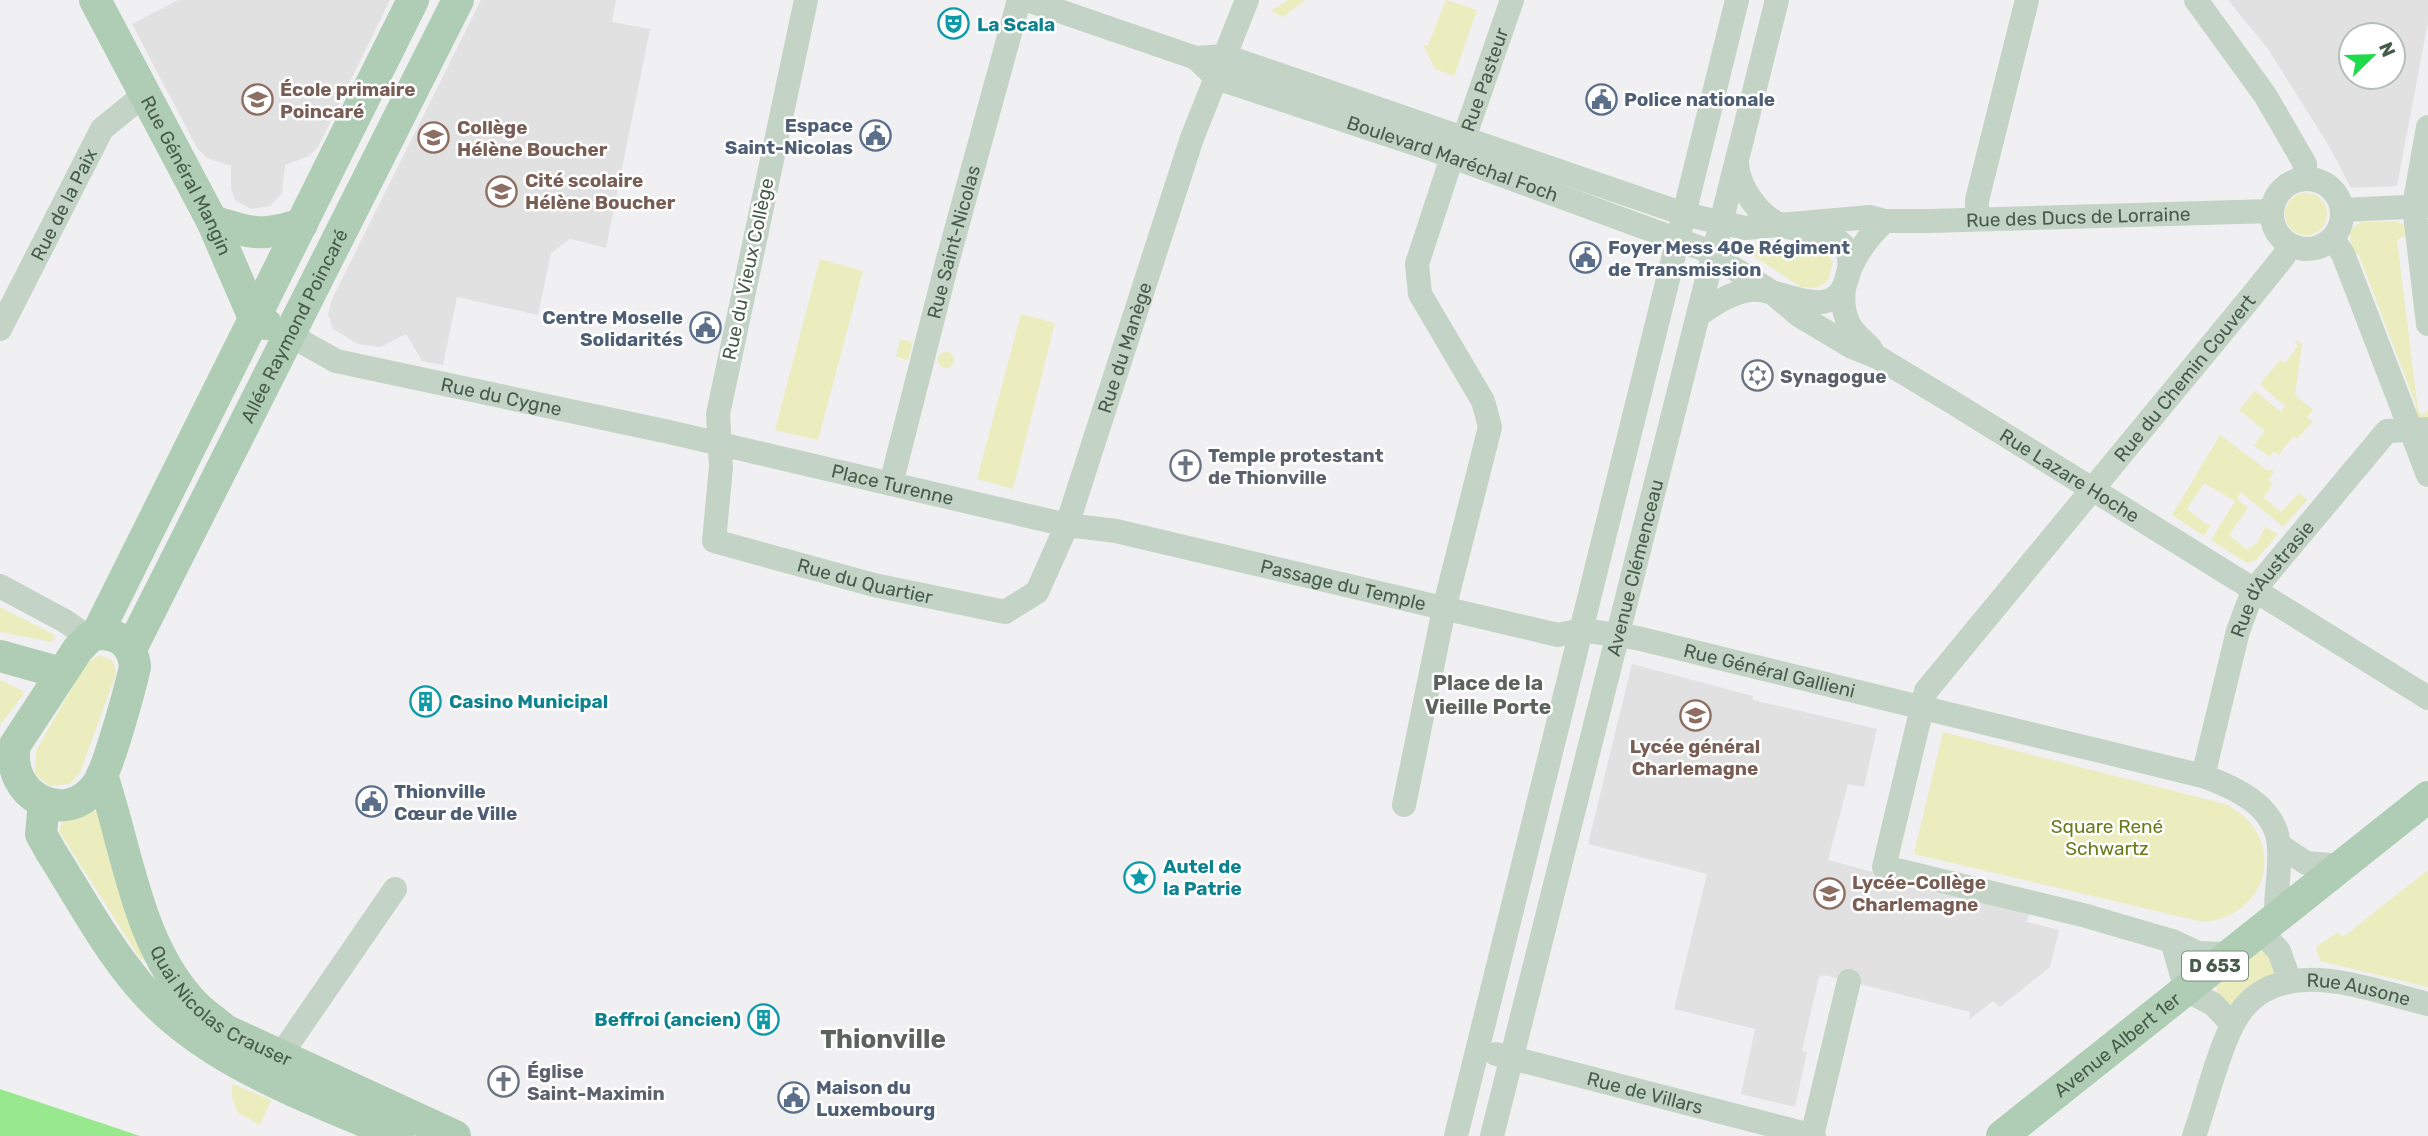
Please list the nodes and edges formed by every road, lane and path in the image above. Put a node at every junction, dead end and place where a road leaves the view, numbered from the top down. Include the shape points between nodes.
1 (95, 0) edge
2 (413, 0) edge
3 (458, 0) edge
4 (806, 0) edge
5 (1019, 0) edge
6 (1027, 0) edge
7 (1247, 0) edge
8 (1512, 0) edge
9 (1737, 0) edge
10 (1777, 0) edge
11 (2027, 0) edge
12 (2196, 0) edge
13 (1221, 67) junction
14 (145, 94) junction
15 (2428, 127) edge
16 (1458, 148) junction
17 (1737, 160) junction
18 (2304, 179) junction
19 (2421, 206) edge
20 (2343, 210) junction
21 (2272, 211) junction
22 (1684, 214) junction
23 (1976, 219) junction
24 (1885, 221) junction
25 (1721, 223) junction
26 (222, 224) junction
27 (302, 224) junction
28 (1785, 227) junction
29 (2333, 239) junction
30 (1678, 241) junction
31 (2288, 245) junction
32 (1713, 254) junction
33 (1848, 274) junction
34 (269, 289) junction
35 (1770, 290) junction
36 (1698, 315) junction
37 (254, 318) junction
38 (2428, 324) edge
39 (0, 329) edge
40 (290, 335) junction
41 (1879, 358) junction
42 (2419, 429) edge
43 (720, 444) junction
44 (2428, 475) edge
45 (891, 484) junction
46 (2093, 488) junction
47 (1067, 525) junction
48 (714, 541) joint
49 (0, 586) edge
50 (2253, 591) junction
51 (1017, 607) joint
52 (1444, 609) junction
53 (1581, 630) junction
54 (93, 636) junction
55 (1618, 637) junction
56 (131, 649) junction
57 (0, 656) edge
58 (61, 673) junction
59 (2428, 698) edge
60 (1923, 706) junction
61 (6, 759) edge
62 (102, 775) junction
63 (2203, 776) junction
64 (2428, 797) edge
65 (44, 802) junction
66 (1404, 804) dead end
67 (2279, 845) junction
68 (2343, 866) junction
69 (395, 889) dead end
70 (2268, 925) junction
71 (2172, 941) junction
72 (2230, 954) junction
73 (2289, 979) junction
74 (1849, 981) dead end
75 (2186, 990) junction
76 (2428, 1004) edge
77 (2232, 1024) junction
78 (1478, 1047) junction
79 (280, 1056) junction
80 (1511, 1060) junction
81 (398, 1136) edge
82 (454, 1136) edge
83 (1456, 1136) edge
84 (1492, 1136) edge
85 (1813, 1136) edge
86 (2002, 1136) edge
87 (2194, 1136) edge

1 - 14 main road, Rue Général Mangin
2 - 27 main road, Allée Raymond Poincaré
3 - 40 main road, Allée Raymond Poincaré
4 - 43 street, Rue du Vieux Collège via 718,414
5 - 45 street, Rue Saint-Nicolas
6 - 13 street, Boulevard Maréchal Foch
7 - 13 street, Rue du Manège
8 - 16 street, Rue Pasteur
9 - 22 street, Avenue Clémenceau
10 - 17 street, Avenue Clémenceau
11 - 23 street
12 - 18 street via 2265,94 2305,164
13 - 16 street, Boulevard Maréchal Foch
13 - 47 street, Rue du Manège via 1192,138
14 - 26 main road, Rue Général Mangin
14 - 39 street, Rue de la Paix via 102,129
15 - 19 street
16 - 22 street, Boulevard Maréchal Foch
16 - 30 street, Boulevard Maréchal Foch
16 - 52 street, Rue Pasteur via 1417,264 1420,294 1483,401 1490,427
17 - 25 street, Avenue Clémenceau
17 - 28 street via 1738,181 1764,214
18 - 20 street via 2330,187
18 - 21 street via 2282,189
19 - 20 street
19 - 38 street
20 - 29 street
21 - 23 street, Rue des Ducs de Lorraine
21 - 31 street via 2278,236
22 - 25 street, Rue des Ducs de Lorraine
22 - 30 street, Avenue Clémenceau
23 - 24 street, Rue des Ducs de Lorraine
24 - 28 street, Rue des Ducs de Lorraine via 1870,217
24 - 33 street via 1863,241
25 - 28 street, Rue des Ducs de Lorraine
25 - 32 street, Avenue Clémenceau
26 - 27 main road via 253,234
26 - 34 main road
26 - 37 main road, Rue Général Mangin
27 - 34 main road, Allée Raymond Poincaré
28 - 33 street via 1819,231 1836,239 1845,251
29 - 31 street via 2312,250
29 - 42 street
30 - 32 street, Boulevard Maréchal Foch
30 - 53 street, Avenue Clémenceau
31 - 46 street, Rue du Chemin Couvert via 2276,267
32 - 35 street, Rue Lazare Hoche
32 - 36 street, Avenue Clémenceau
33 - 35 street via 1840,290 1821,302 1807,303
33 - 41 street via 1843,301 1849,324
34 - 37 main road, Allée Raymond Poincaré
34 - 40 main road
35 - 36 street via 1735,294
35 - 41 street, Rue Lazare Hoche via 1800,316
36 - 55 street, Avenue Clémenceau
37 - 40 main road
37 - 54 main road, Allée Raymond Poincaré
40 - 43 street, Rue du Cygne via 336,361
40 - 56 main road, Allée Raymond Poincaré
41 - 46 street, Rue Lazare Hoche
42 - 44 street
42 - 50 street, Rue d'Austrasie via 2387,431
43 - 45 street, Place Turenne
43 - 48 street, Rue du Vieux Collège
45 - 47 street, Place Turenne
46 - 50 street, Rue Lazare Hoche
46 - 60 street, Rue du Chemin Couvert via 1926,691
47 - 51 street, Rue du Manège via 1037,592
47 - 52 street, Passage du Temple via 1116,531
48 - 51 street, Rue du Quartier via 874,585 988,610 1005,612
49 - 54 street
50 - 59 street, Rue Lazare Hoche
50 - 63 street, Rue d'Austrasie via 2238,631
52 - 53 street, Passage du Temple via 1558,635
52 - 66 street
53 - 55 street, Passage du Temple
53 - 78 street, Avenue Clémenceau
54 - 56 main road via 115,636
54 - 58 main road, Allée Raymond Poincaré
55 - 60 street, Rue Général Gallieni
55 - 80 street, Avenue Clémenceau
56 - 62 main road via 133,674
57 - 58 main road
58 - 61 main road, Allée Raymond Poincaré
60 - 63 street
60 - 71 street via 1884,867
61 - 65 main road via 25,790
62 - 65 main road via 90,793 75,802
62 - 79 main road, Quai Nicolas Crauser via 141,908 164,961 197,1006 225,1030
63 - 67 street via 2243,792 2271,821
64 - 68 main road, Avenue Albert 1er / D 653
65 - 81 main road, Quai Nicolas Crauser via 41,834 46,843 119,959 173,1019 216,1052
67 - 68 street via 2306,863
67 - 70 street
68 - 70 main road, Avenue Albert 1er / D 653
69 - 79 street
70 - 72 main road, Avenue Albert 1er / D 653
70 - 73 street, Rue Ausone
71 - 72 street via 2198,953
71 - 75 street
72 - 75 main road, Avenue Albert 1er / D 653
73 - 76 street, Rue Ausone via 2330,980
73 - 77 street, Rue Ausone via 2252,997
74 - 85 street
75 - 77 street via 2213,1004
75 - 86 main road, Avenue Albert 1er / D 653
77 - 87 street, Rue Ausone
78 - 80 street, Rue de Villars
78 - 83 street, Avenue Clémenceau
79 - 82 main road, Quai Nicolas Crauser
80 - 84 street, Avenue Clémenceau
80 - 85 street, Rue de Villars

